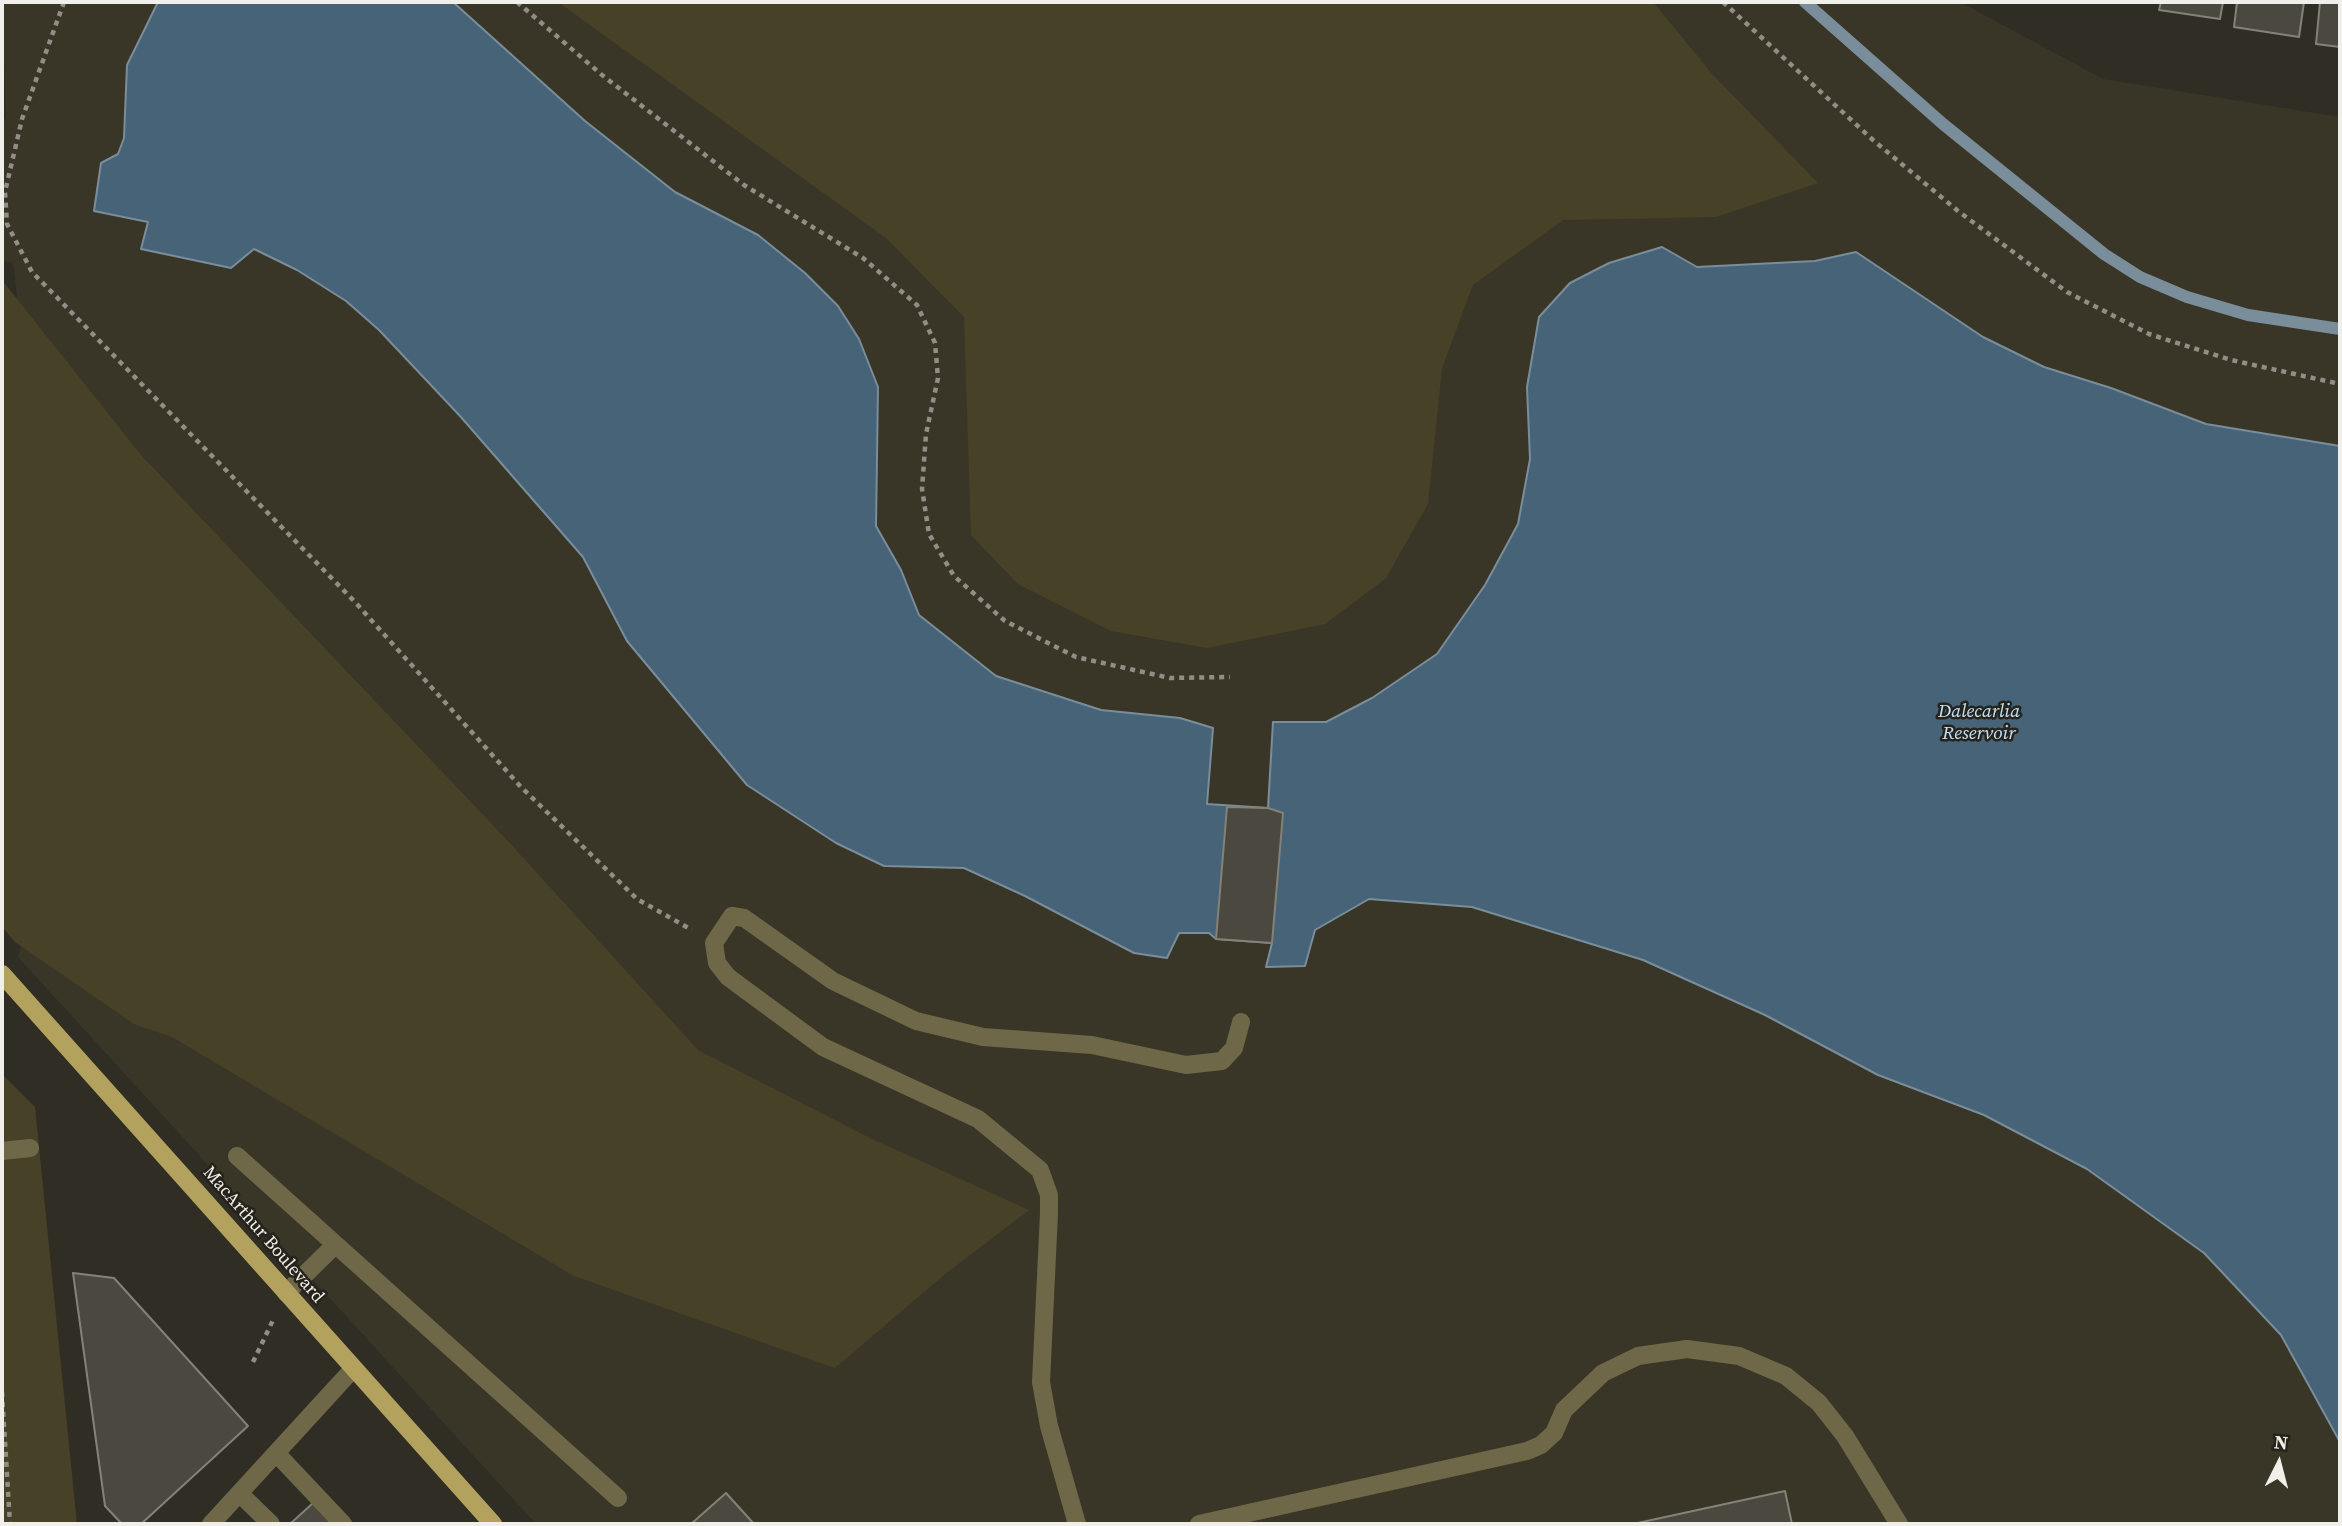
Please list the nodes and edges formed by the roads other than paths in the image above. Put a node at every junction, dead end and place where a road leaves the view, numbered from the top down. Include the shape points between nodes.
1 (2, 974) edge
2 (1241, 1022) dead end
3 (30, 1148) dead end
4 (2, 1151) edge
5 (237, 1156) dead end
6 (335, 1245) junction
7 (286, 1293) junction
8 (353, 1369) junction
9 (276, 1454) junction
10 (240, 1494) junction
11 (618, 1498) dead end
12 (211, 1524) edge
13 (271, 1524) edge
14 (343, 1524) edge
15 (492, 1524) edge
16 (1077, 1524) edge
17 (1199, 1524) edge
18 (1899, 1524) edge

1 - 7 main road, MacArthur Boulevard
2 - 16 lane via 1234,1048 1222,1061 1186,1065 1092,1045 983,1037 916,1021 833,981 744,918 732,916 714,943 717,963 727,977 823,1047 978,1119 1040,1170 1049,1195 1041,1382
3 - 4 lane
5 - 6 lane
6 - 7 lane
6 - 11 lane
7 - 8 main road, MacArthur Boulevard
8 - 9 lane
8 - 15 main road, MacArthur Boulevard
9 - 10 lane
9 - 14 lane
10 - 12 lane
10 - 13 lane
17 - 18 lane via 1527,1451 1554,1433 1564,1410 1603,1373 1637,1356 1687,1349 1738,1356 1786,1376 1819,1403

